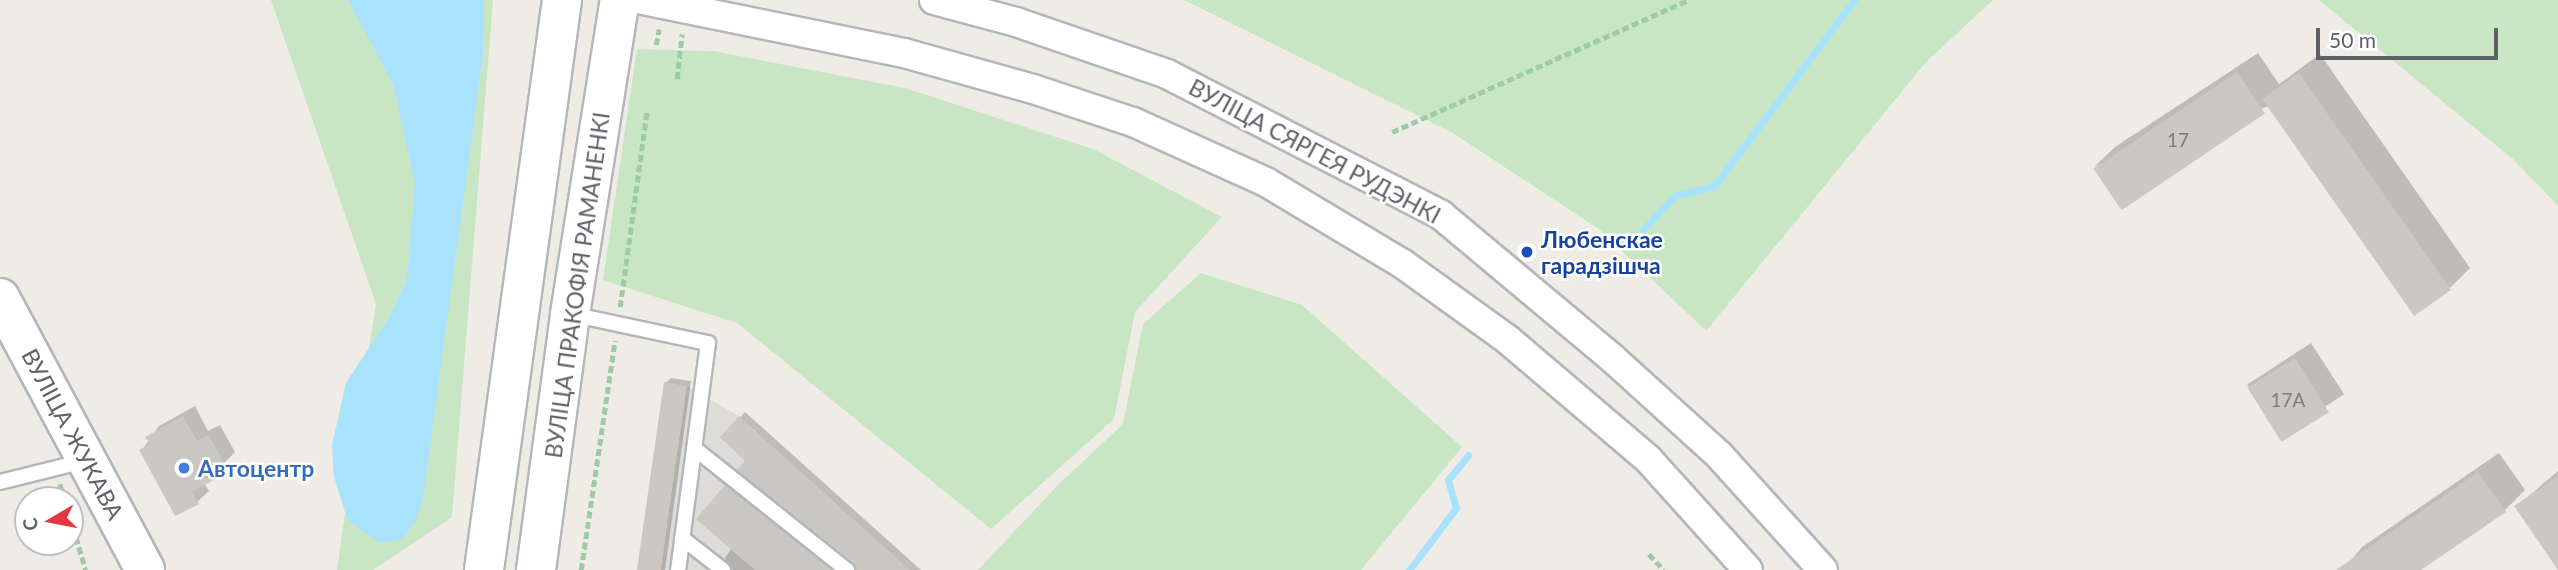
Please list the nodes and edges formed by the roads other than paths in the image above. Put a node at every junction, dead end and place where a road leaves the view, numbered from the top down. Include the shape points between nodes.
1 (562, 0) edge
2 (620, 0) edge
3 (643, 0) edge
4 (934, 0) edge
5 (0, 298) edge
6 (570, 314) junction
7 (694, 449) junction
8 (88, 460) junction
9 (0, 482) edge
10 (682, 538) junction
11 (145, 570) edge
12 (484, 570) edge
13 (536, 570) edge
14 (678, 570) edge
15 (723, 570) edge
16 (847, 570) edge
17 (1748, 570) edge
18 (1823, 570) edge

1 - 12 street
2 - 6 street, ВУЛІЦА ПРАКОФІЯ РАМАНЕНКІ
3 - 17 street via 904,53 1033,89 1133,122 1266,182 1403,264 1507,339 1648,459
4 - 18 street, ВУЛІЦА СЯРГЕЯ РУДЭНКІ via 1016,22 1167,75 1441,215 1612,358 1719,456
5 - 8 street, ВУЛІЦА ЖУКАВА
6 - 7 lane via 708,343
6 - 13 street, ВУЛІЦА ПРАКОФІЯ РАМАНЕНКІ
7 - 10 lane
7 - 16 lane
8 - 9 lane
8 - 11 street, ВУЛІЦА ЖУКАВА
10 - 14 lane
10 - 15 lane

